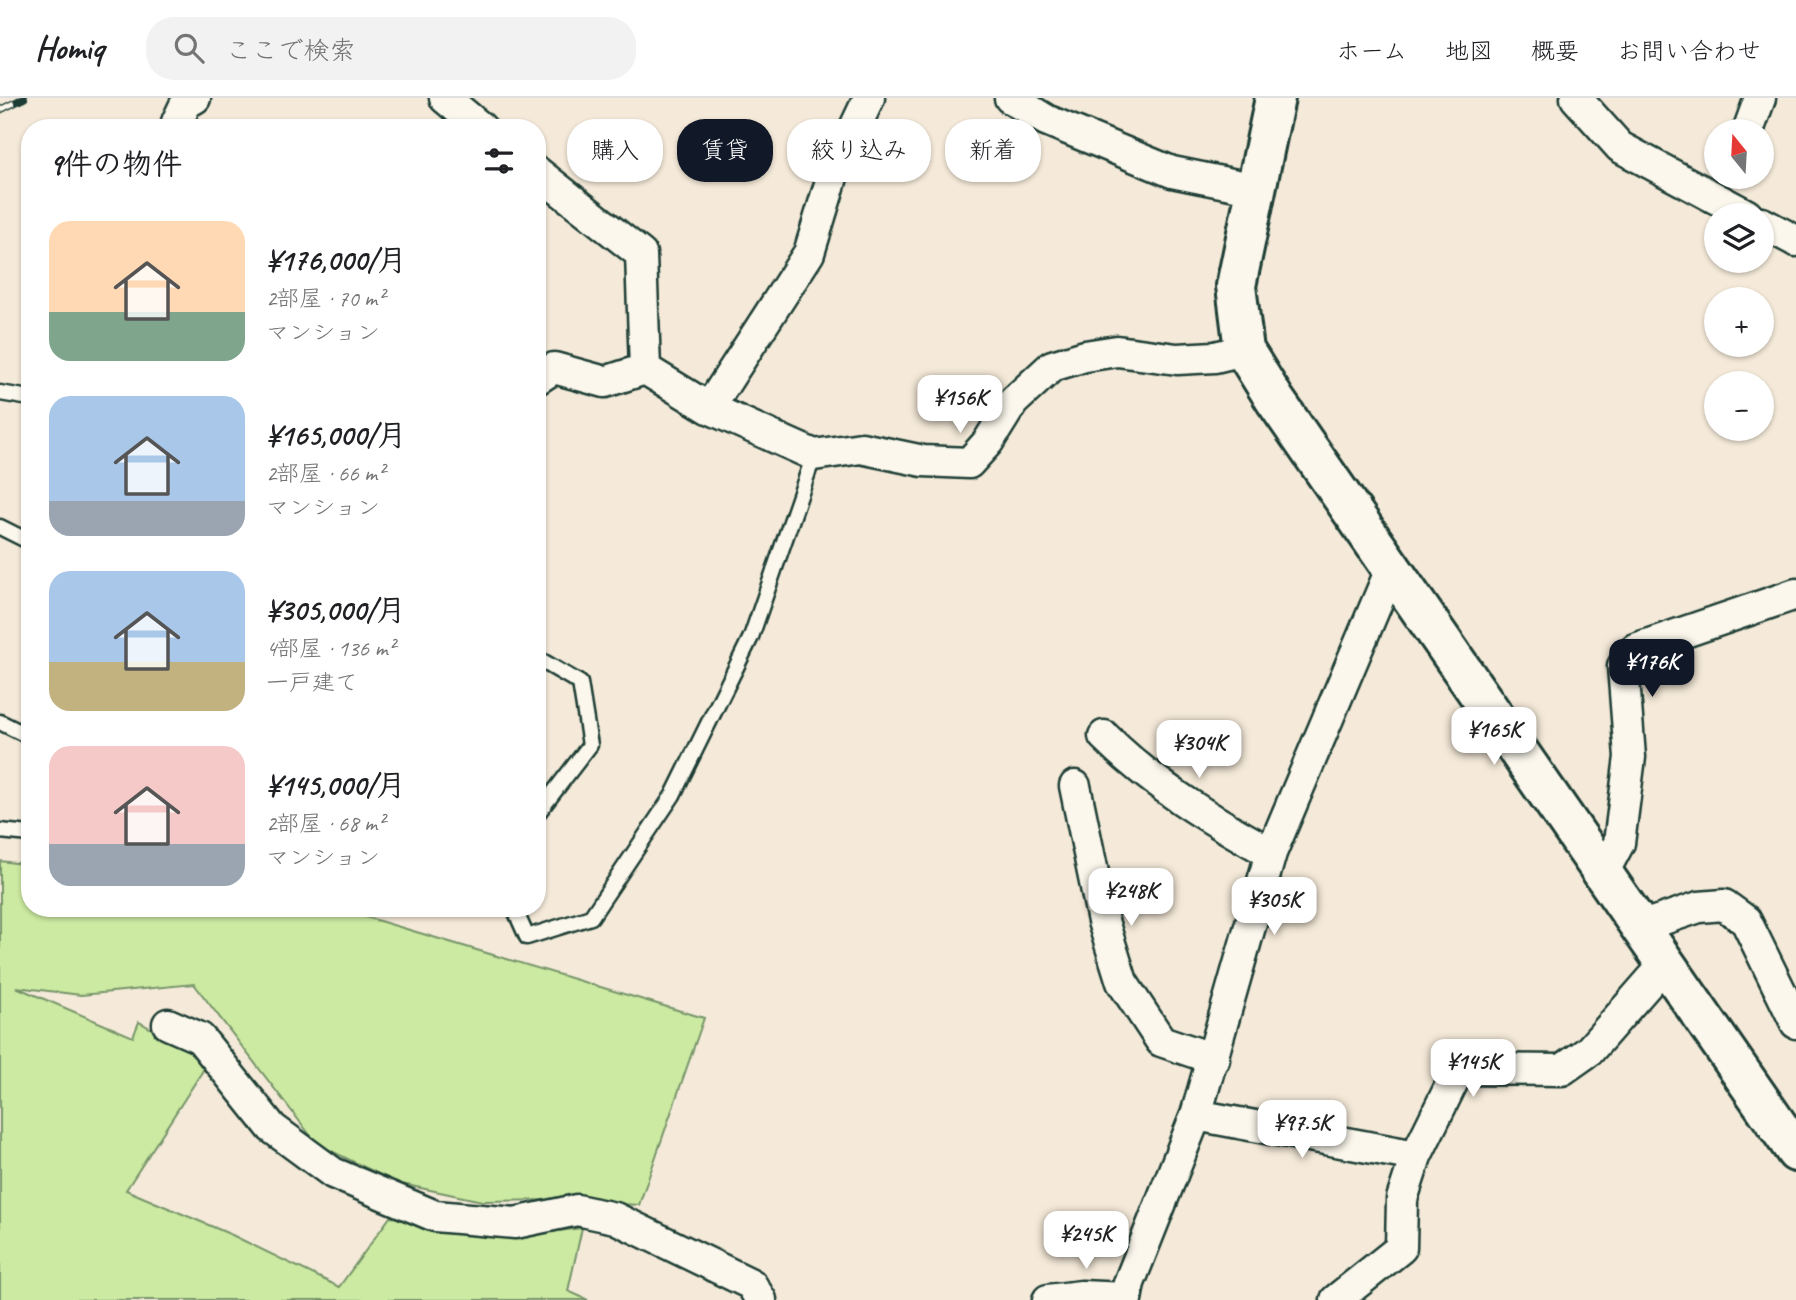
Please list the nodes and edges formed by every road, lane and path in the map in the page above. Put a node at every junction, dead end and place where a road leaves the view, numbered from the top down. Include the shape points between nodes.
1 (195, 98) edge
2 (445, 98) edge
3 (869, 98) edge
4 (1010, 98) edge
5 (1275, 98) edge
6 (1576, 98) edge
7 (1760, 98) edge
8 (178, 119) edge
9 (470, 119) edge
10 (1752, 119) edge
11 (546, 179) edge
12 (1256, 189) junction
13 (1733, 198) edge
14 (1774, 229) edge
15 (1796, 241) edge
16 (1244, 350) junction
17 (645, 369) junction
18 (546, 373) edge
19 (0, 393) edge
20 (21, 396) edge
21 (709, 408) junction
22 (814, 455) junction
23 (0, 527) edge
24 (21, 538) edge
25 (1392, 567) junction
26 (1796, 594) edge
27 (546, 663) edge
28 (0, 722) edge
29 (21, 732) edge
30 (1104, 736) dead end
31 (1074, 786) dead end
32 (546, 799) edge
33 (0, 831) edge
34 (21, 833) edge
35 (1271, 853) junction
36 (1603, 873) junction
37 (518, 917) edge
38 (1640, 927) junction
39 (1666, 963) junction
40 (1796, 1023) edge
41 (168, 1024) dead end
42 (1214, 1059) junction
43 (1196, 1115) junction
44 (1796, 1152) edge
45 (1416, 1156) junction
46 (1126, 1299) edge
47 (761, 1300) edge
48 (1048, 1300) edge
49 (1336, 1300) edge

1 - 8 street via 186,103
2 - 9 street
3 - 21 street via 832,174 809,253
4 - 12 street via 1046,120 1172,172
5 - 12 street
6 - 13 street via 1620,147
7 - 10 street
11 - 17 street via 641,254
12 - 16 street via 1236,286
14 - 15 street
16 - 22 street via 1177,359 1117,351 1052,366 1013,402 969,463 923,461 860,448
16 - 25 street
17 - 18 street via 605,382 554,368
17 - 21 street
19 - 20 lane
21 - 22 street
22 - 37 lane via 751,637 666,806 591,917 527,937
23 - 24 lane
25 - 35 street
25 - 36 street
26 - 36 street via 1634,649 1623,666 1630,757 1619,843
27 - 32 lane via 580,683 590,746
28 - 29 lane
30 - 35 street via 1133,765 1211,820
31 - 42 street via 1102,921 1122,982 1161,1041
33 - 34 lane
35 - 42 street
36 - 38 street
38 - 39 street
38 - 40 street via 1699,907 1724,905 1746,921
39 - 44 street
39 - 45 street via 1589,1051 1562,1070 1459,1069
41 - 47 street via 200,1038 272,1128 333,1174 435,1216 514,1223 577,1210 615,1218 751,1284
42 - 43 street
43 - 45 street
43 - 46 street
45 - 49 street via 1402,1199 1401,1248
46 - 48 street via 1082,1296

